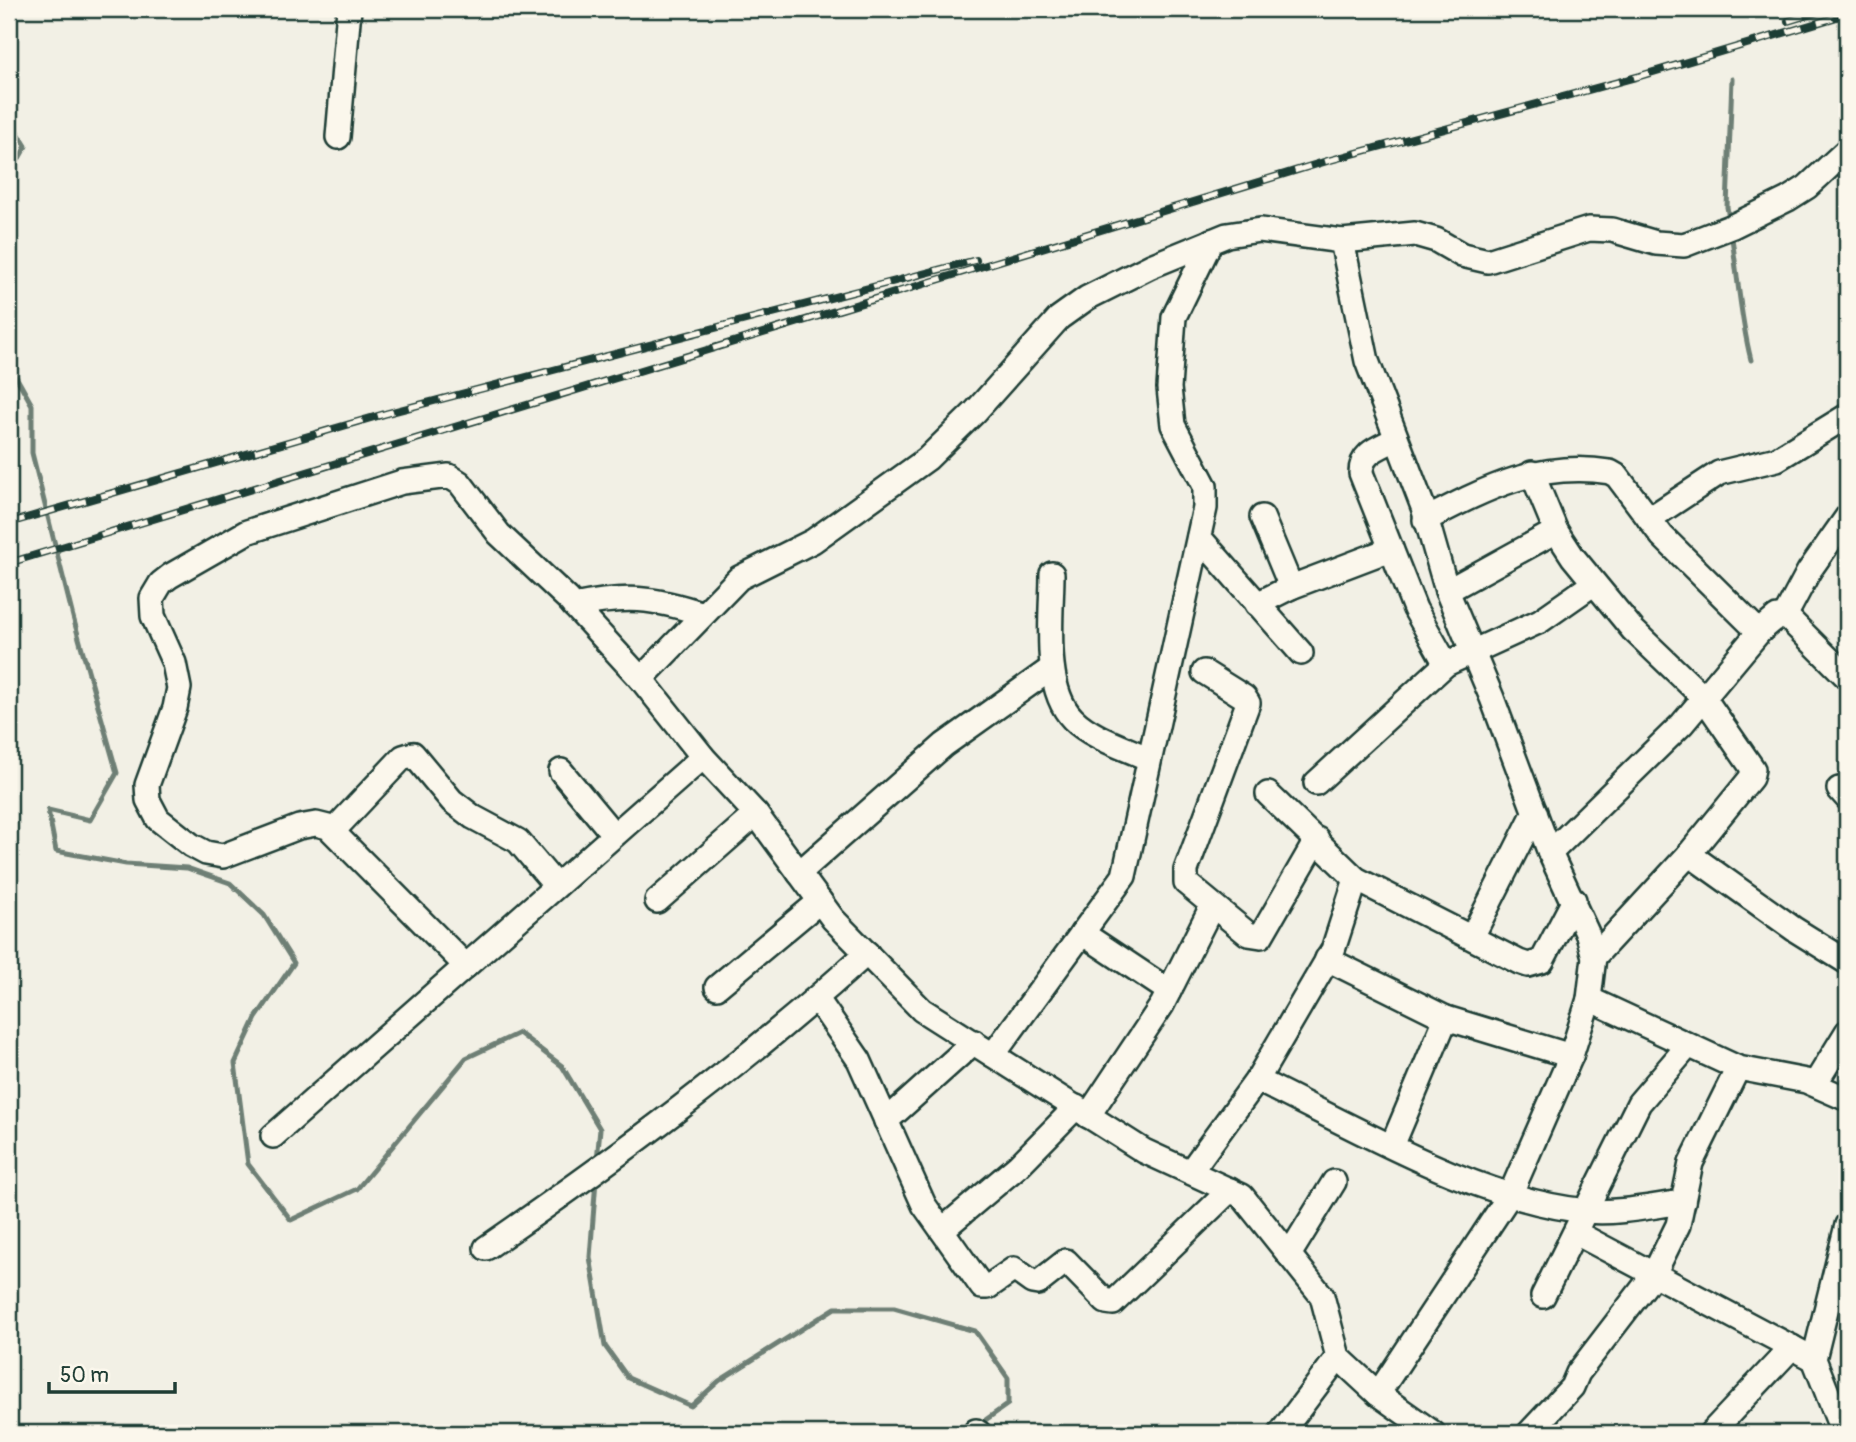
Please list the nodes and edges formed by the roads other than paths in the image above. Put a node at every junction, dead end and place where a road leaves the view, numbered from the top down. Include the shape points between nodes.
1 (349, 9) edge
2 (338, 137) dead end
3 (1847, 150) edge
4 (1212, 241) junction
5 (1342, 241) junction
6 (1847, 416) edge
7 (1396, 439) junction
8 (1532, 472) junction
9 (1262, 517) dead end
10 (1847, 517) edge
11 (1649, 519) junction
12 (1425, 520) junction
13 (1556, 531) junction
14 (1199, 537) junction
15 (1391, 549) junction
16 (1052, 574) dead end
17 (1593, 584) junction
18 (1291, 587) junction
19 (1447, 591) junction
20 (1257, 604) junction
21 (574, 606) junction
22 (703, 614) junction
23 (1784, 616) junction
24 (1759, 632) junction
25 (1301, 653) dead end
26 (1471, 653) junction
27 (1446, 664) junction
28 (1052, 668) junction
29 (1204, 672) dead end
30 (1847, 676) edge
31 (641, 679) junction
32 (1704, 698) junction
33 (703, 757) junction
34 (1149, 760) junction
35 (562, 771) dead end
36 (1316, 783) dead end
37 (1268, 794) dead end
38 (1535, 812) junction
39 (756, 814) junction
40 (333, 831) junction
41 (614, 835) junction
42 (1317, 839) junction
43 (1550, 853) junction
44 (1689, 854) junction
45 (799, 873) junction
46 (1356, 879) junction
47 (556, 886) junction
48 (1574, 900) junction
49 (657, 901) dead end
50 (820, 901) junction
51 (1212, 906) junction
52 (1082, 933) junction
53 (1472, 937) junction
54 (867, 953) junction
55 (1594, 957) junction
56 (1328, 959) junction
57 (1847, 962) edge
58 (466, 966) junction
59 (717, 987) dead end
60 (1169, 991) junction
61 (817, 999) junction
62 (1589, 999) junction
63 (1446, 1018) junction
64 (1847, 1032) edge
65 (1687, 1047) junction
66 (983, 1049) junction
67 (1571, 1056) junction
68 (1738, 1068) junction
69 (1257, 1080) junction
70 (1815, 1084) junction
71 (1847, 1099) edge
72 (1082, 1112) junction
73 (887, 1121) junction
74 (273, 1136) dead end
75 (1392, 1146) junction
76 (1190, 1172) junction
77 (1334, 1182) dead end
78 (1230, 1190) junction
79 (1511, 1193) junction
80 (1683, 1202) junction
81 (1587, 1211) junction
82 (1847, 1225) edge
83 (942, 1230) junction
84 (1576, 1233) junction
85 (486, 1248) dead end
86 (1289, 1255) junction
87 (1654, 1274) junction
88 (1543, 1296) dead end
89 (1792, 1347) junction
90 (1338, 1357) junction
91 (1814, 1359) junction
92 (1378, 1394) junction
93 (1842, 1432) edge
94 (1281, 1433) edge
95 (1433, 1433) edge
96 (1529, 1433) edge
97 (1711, 1433) edge

1 - 2 street
3 - 5 street via 1807,187 1684,245 1589,229 1488,261 1415,234
4 - 5 street via 1260,230
4 - 14 street via 1178,307 1171,335 1173,425 1206,492
4 - 22 street via 1151,266 1074,307 1047,329 927,459 813,541 739,578
5 - 7 street via 1367,361
6 - 11 street via 1777,459 1719,473
7 - 12 street
7 - 15 street via 1368,453 1361,467
8 - 11 street via 1610,472
8 - 12 street
8 - 13 street
9 - 18 street
10 - 23 street
11 - 24 street
12 - 19 street
13 - 17 street
13 - 19 street
14 - 20 street
14 - 34 street
15 - 18 street
15 - 27 street via 1419,618
16 - 28 street
17 - 26 street via 1541,621
17 - 32 street
18 - 20 street
19 - 26 street
20 - 25 street
21 - 22 street via 629,597
21 - 31 street
21 - 40 street via 499,534 460,483 443,475 344,498 247,532 161,583 151,607 179,688 147,785 148,800 158,819 191,845 223,856 308,824 322,824
22 - 31 street
23 - 24 street
23 - 30 street
24 - 32 street
26 - 27 street
26 - 38 street
27 - 36 street
28 - 34 street via 1060,702 1072,719
28 - 45 street via 923,763
29 - 51 street via 1248,703 1186,870 1186,883
31 - 33 street
32 - 43 street
32 - 44 street via 1753,769 1751,778
33 - 39 street
33 - 41 street
34 - 52 street via 1124,876
35 - 41 street
37 - 42 street
38 - 43 street
38 - 53 street
39 - 45 street
39 - 49 street
40 - 47 street via 403,757 413,754 452,801 517,841
40 - 58 street
41 - 47 street
42 - 46 street
42 - 51 street via 1261,936 1248,934
43 - 48 street
44 - 55 street
44 - 57 street
45 - 50 street
46 - 53 street
46 - 56 street
47 - 58 street
48 - 53 street via 1548,954 1535,964 1519,962
48 - 55 street
50 - 54 street
50 - 59 street
51 - 60 street
52 - 60 street
52 - 66 street
54 - 61 street
54 - 66 street via 922,1010
55 - 62 street
56 - 63 street
56 - 69 street
58 - 74 street
60 - 72 street
61 - 73 street via 859,1060
61 - 85 street via 619,1155
62 - 65 street
62 - 67 street
63 - 67 street
63 - 75 street
64 - 70 street
65 - 68 street
65 - 81 street via 1639,1103
66 - 72 street
66 - 73 street
67 - 79 street
68 - 70 street
68 - 80 street via 1691,1163
69 - 75 street
69 - 76 street
70 - 71 street
72 - 76 street via 1144,1151
72 - 83 street
73 - 83 street via 916,1188
75 - 79 street via 1459,1178
76 - 78 street
77 - 86 street
78 - 83 street via 1110,1304 1066,1261 1038,1283 1014,1269 982,1287
78 - 86 street via 1242,1196
79 - 81 street
79 - 92 street
80 - 81 street
80 - 87 street via 1678,1225
81 - 84 street
82 - 91 street
84 - 87 street
84 - 88 street
86 - 90 street via 1322,1296
87 - 89 street
87 - 96 street via 1572,1387
89 - 91 street
89 - 97 street
90 - 92 street
90 - 94 street
91 - 93 street
92 - 95 street

